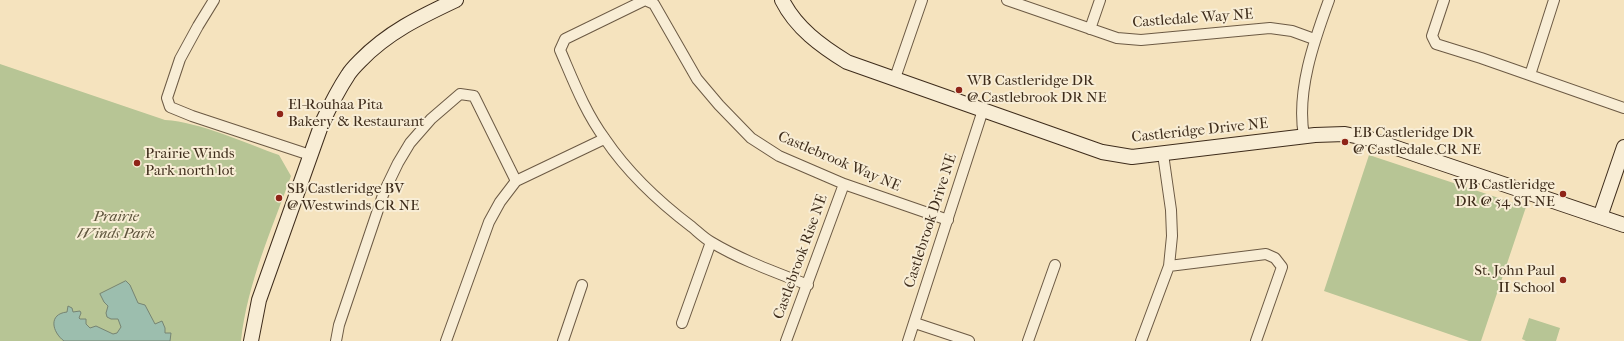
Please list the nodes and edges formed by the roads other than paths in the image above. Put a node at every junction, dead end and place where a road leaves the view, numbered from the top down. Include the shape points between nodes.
1 (214, 0) edge
2 (456, 0) edge
3 (782, 0) edge
4 (922, 0) edge
5 (1007, 0) edge
6 (1100, 0) edge
7 (1329, 0) edge
8 (1444, 0) edge
9 (1554, 0) edge
10 (1090, 29) junction
11 (1314, 39) junction
12 (1530, 75) junction
13 (895, 78) junction
14 (1624, 108) edge
15 (983, 110) junction
16 (1304, 136) junction
17 (604, 139) junction
18 (1624, 147) edge
19 (1163, 154) junction
20 (310, 155) junction
21 (516, 181) junction
22 (844, 184) junction
23 (1600, 217) junction
24 (948, 220) junction
25 (1624, 225) edge
26 (710, 242) junction
27 (1055, 265) dead end
28 (1170, 266) junction
29 (582, 285) dead end
30 (808, 285) junction
31 (682, 323) dead end
32 (915, 323) junction
33 (251, 341) edge
34 (336, 341) edge
35 (446, 341) edge
36 (563, 341) edge
37 (786, 341) edge
38 (908, 341) edge
39 (969, 341) edge
40 (1028, 341) edge
41 (1142, 341) edge
42 (1256, 341) edge

1 - 20 street via 180,59 167,98 170,107
2 - 20 street via 387,36 349,73 322,123
3 - 13 street, Castleridge Drive NE via 804,30 824,48 847,62
4 - 13 street
5 - 10 street, Castledale Way NE
6 - 10 street
7 - 11 street
8 - 12 street via 1432,36 1436,44
9 - 12 street
10 - 11 street, Castledale Way NE via 1117,38 1141,40 1270,28 1292,31
11 - 16 street via 1303,99
12 - 14 street
13 - 15 street, Castleridge Drive NE
15 - 19 street, Castleridge Drive NE via 1102,152 1132,157
15 - 24 street, Castlebrook Drive NE
16 - 19 street, Castleridge Drive NE
16 - 23 street, Castleridge Drive NE via 1345,134 1370,139
17 - 21 street
17 - 22 street, Castlebrook Way NE via 577,90 560,50 565,39 645,0 654,4 697,79 719,106 751,138 779,156
17 - 26 street, Castlebrook Way NE via 652,194
18 - 23 street
19 - 28 street via 1172,210
20 - 33 street via 259,300
21 - 34 street via 474,96 460,94 431,119 410,143 398,163 384,192 338,325
21 - 35 street via 489,222
22 - 24 street, Castlebrook Way NE
22 - 30 street, Castlebrook Rise NE
23 - 25 street, Castleridge Drive NE
24 - 32 street, Castlebrook Drive NE
26 - 30 street, Castlebrook Way NE via 758,266
26 - 31 street
27 - 40 street
28 - 41 street
28 - 42 street via 1266,254 1275,258 1282,267
29 - 36 street
30 - 37 street, Castlebrook Rise NE
32 - 38 street, Castlebrook Drive NE
32 - 39 street

